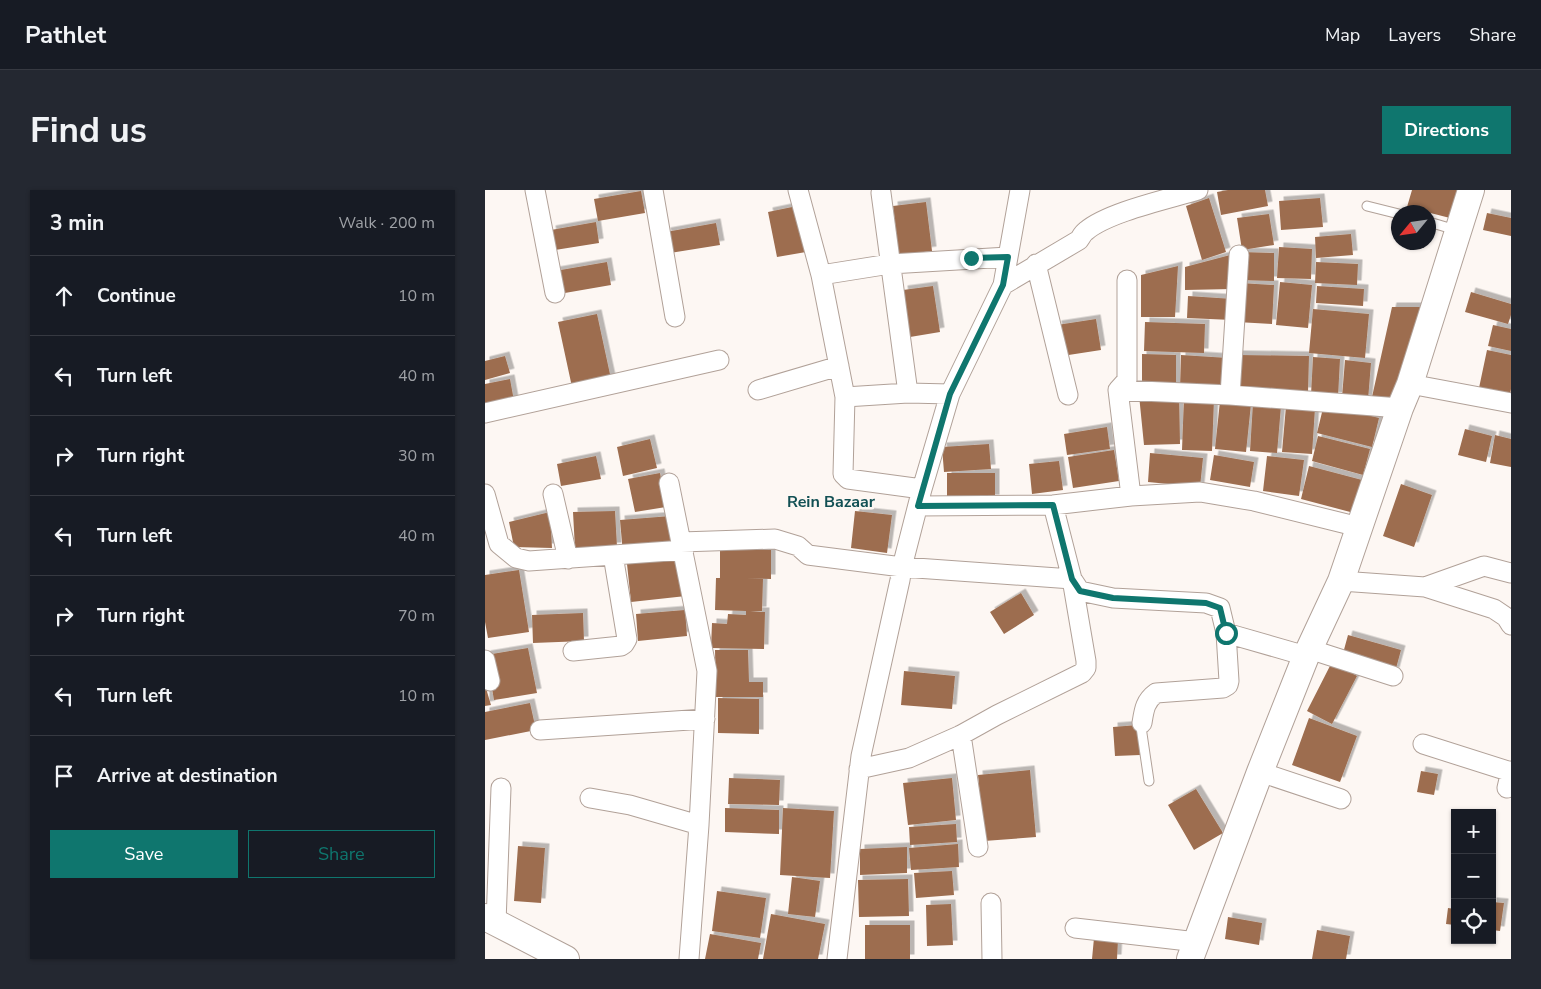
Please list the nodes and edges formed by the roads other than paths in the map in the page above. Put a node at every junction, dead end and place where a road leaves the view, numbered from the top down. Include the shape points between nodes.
1 (535, 190) edge
2 (653, 190) edge
3 (799, 190) edge
4 (1020, 190) edge
5 (1198, 190) edge
6 (1471, 190) edge
7 (881, 193) dead end
8 (1367, 206) dead end
9 (1391, 212) edge
10 (1436, 224) edge
11 (1459, 231) junction
12 (1239, 255) dead end
13 (1008, 257) junction
14 (891, 264) junction
15 (1036, 264) junction
16 (821, 275) junction
17 (1127, 280) dead end
18 (1003, 285) junction
19 (555, 293) dead end
20 (675, 317) dead end
21 (719, 360) dead end
22 (839, 366) junction
23 (1410, 384) junction
24 (758, 390) dead end
25 (1119, 390) junction
26 (908, 393) junction
27 (950, 394) junction
28 (1068, 395) dead end
29 (1230, 395) junction
30 (845, 397) junction
31 (1511, 403) edge
32 (1400, 408) junction
33 (485, 413) edge
34 (669, 483) dead end
35 (485, 494) edge
36 (553, 494) dead end
37 (1131, 496) junction
38 (920, 497) junction
39 (1053, 505) junction
40 (1359, 527) junction
41 (492, 545) edge
42 (682, 546) junction
43 (613, 556) junction
44 (568, 559) junction
45 (902, 567) junction
46 (1511, 573) edge
47 (1072, 579) junction
48 (1341, 581) junction
49 (1425, 588) junction
50 (1511, 625) edge
51 (1226, 633) junction
52 (573, 652) dead end
53 (1308, 652) junction
54 (485, 660) edge
55 (1393, 676) dead end
56 (489, 681) dead end
57 (705, 719) junction
58 (1142, 723) joint
59 (540, 730) dead end
60 (961, 735) junction
61 (1423, 744) dead end
62 (859, 769) junction
63 (1260, 772) junction
64 (1510, 775) edge
65 (1149, 780) dead end
66 (501, 788) dead end
67 (589, 798) dead end
68 (1341, 799) dead end
69 (699, 825) junction
70 (978, 847) dead end
71 (991, 903) dead end
72 (491, 920) edge
73 (1075, 928) dead end
74 (1194, 950) edge
75 (566, 959) edge
76 (689, 959) edge
77 (837, 959) edge
78 (992, 959) edge

1 - 19 street
2 - 20 street
3 - 16 street
4 - 13 street
5 - 15 street via 1106,220 1086,231 1079,240
6 - 11 main road
7 - 14 street
8 - 9 lane
10 - 11 lane
11 - 23 main road
12 - 29 street
13 - 14 street
13 - 18 street
14 - 16 street
14 - 26 street
15 - 18 street
15 - 28 street
16 - 22 street
17 - 25 street via 1127,380
18 - 27 street
21 - 33 street
22 - 24 street
22 - 30 street
23 - 31 street
23 - 32 main road
25 - 29 street
25 - 37 street
26 - 27 street
26 - 30 street
27 - 38 street
29 - 32 street
30 - 38 street via 843,474 848,479
32 - 40 main road
34 - 42 street
35 - 41 street
36 - 44 street
37 - 39 street
37 - 40 street via 1200,492 1254,501
38 - 39 street
38 - 45 street
39 - 47 street
40 - 48 main road
41 - 44 street via 529,561
42 - 43 street
42 - 45 street via 775,539 798,546 808,555
42 - 57 street via 707,671
43 - 44 street
43 - 52 street via 627,639 621,646
45 - 47 street
45 - 62 street
46 - 49 street via 1483,566
47 - 51 street via 1080,591 1113,598 1213,605 1220,608
47 - 60 street via 1086,668 1082,673
48 - 49 street
48 - 53 main road
49 - 50 street via 1494,609
51 - 53 street
51 - 58 street via 1228,685 1156,693 1144,707
53 - 55 street
53 - 63 main road
54 - 56 street
57 - 59 street
57 - 69 street
58 - 65 lane
60 - 62 street via 909,758
60 - 70 street
61 - 64 street
62 - 77 street
63 - 68 street
63 - 74 main road
66 - 72 street
67 - 69 street
69 - 76 street
71 - 78 street
72 - 75 main road
73 - 74 street

